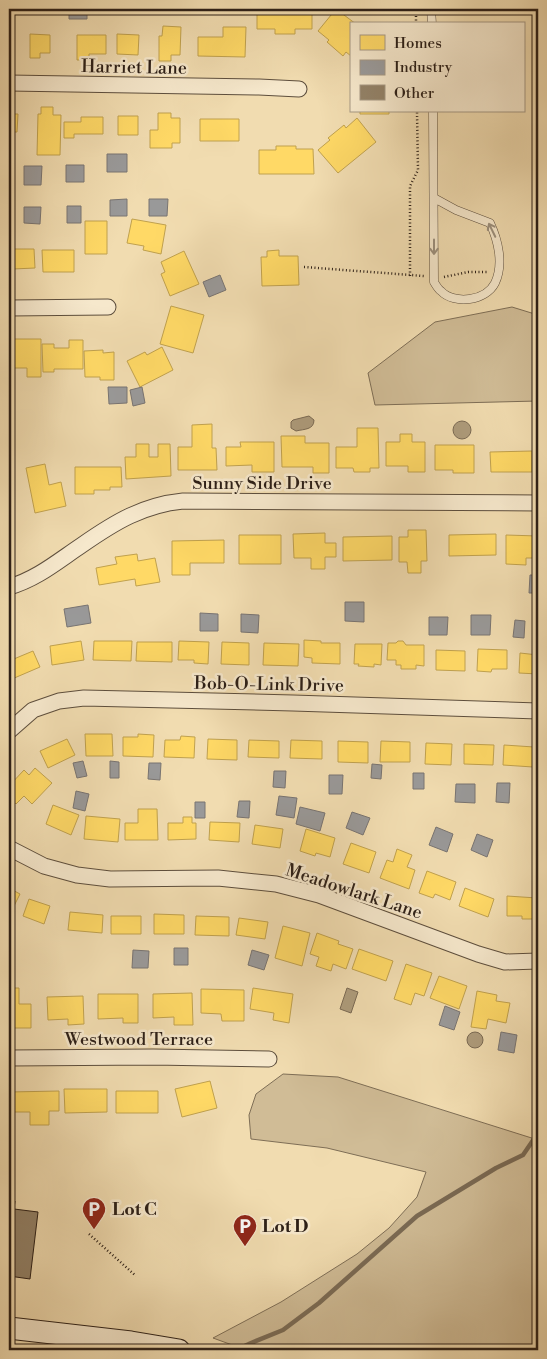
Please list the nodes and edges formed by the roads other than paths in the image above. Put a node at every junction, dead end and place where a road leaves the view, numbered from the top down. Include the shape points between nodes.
1 (432, 9) edge
2 (432, 22) edge
3 (9, 84) edge
4 (299, 89) dead end
5 (433, 112) edge
6 (434, 198) junction
7 (108, 307) dead end
8 (9, 308) edge
9 (538, 503) edge
10 (9, 587) edge
11 (538, 711) edge
12 (9, 731) edge
13 (9, 848) edge
14 (538, 961) edge
15 (9, 1058) edge
16 (269, 1059) dead end
17 (9, 1328) edge
18 (180, 1350) edge

1 - 2 lane
3 - 4 street, Harriet Lane
5 - 6 lane
6 -> 6 lane via 434,282 449,297 477,297 495,283 499,267 496,235 490,223
7 - 8 street
9 - 10 street, Sunny Side Drive via 167,503 150,506 128,516 55,565
11 - 12 street, Bob-O-Link Drive via 84,698 59,701 34,710
13 - 14 street, Meadowlark Lane via 44,866 77,875 110,879 218,878 276,884 319,895 505,962
15 - 16 street, Westwood Terrace
17 - 18 street

